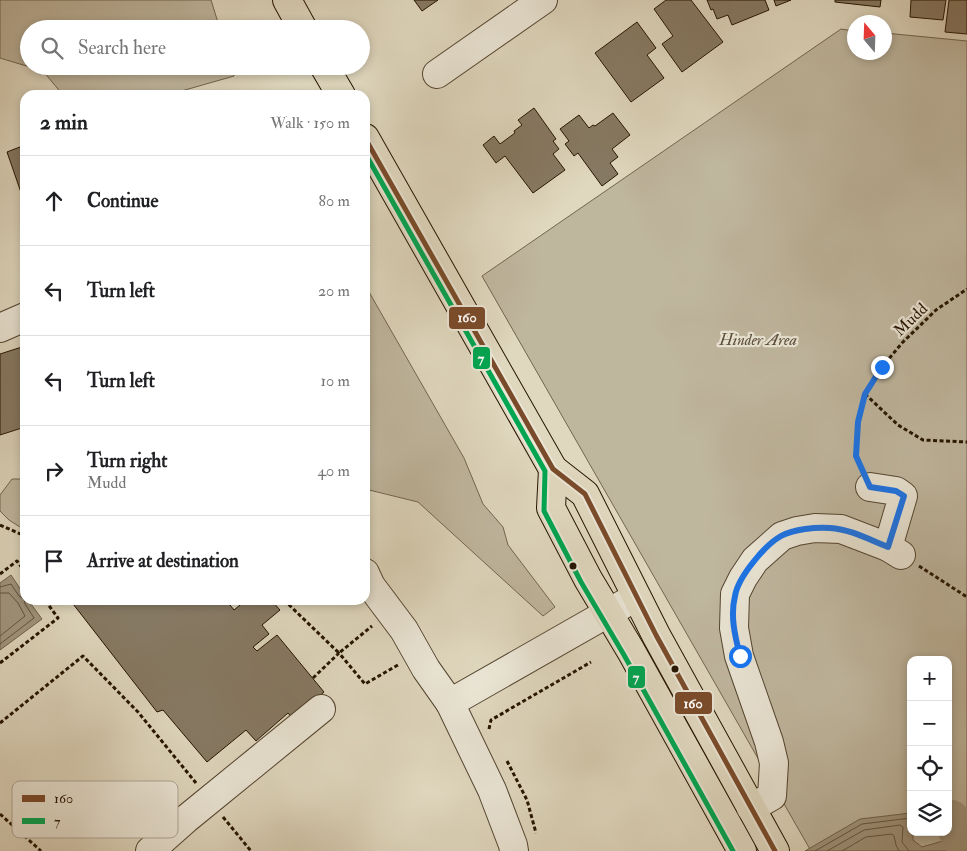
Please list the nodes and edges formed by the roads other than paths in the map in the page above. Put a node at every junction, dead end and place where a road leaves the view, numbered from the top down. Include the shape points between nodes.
1 (287, 0) edge
2 (543, 0) edge
3 (298, 20) edge
4 (437, 74) dead end
5 (329, 75) edge
6 (338, 90) edge
7 (370, 147) edge
8 (20, 319) edge
9 (0, 328) edge
10 (553, 469) junction
11 (870, 487) road end
12 (370, 585) edge
13 (636, 597) junction
14 (607, 613) junction
15 (450, 703) junction
16 (321, 710) dead end
17 (751, 808) junction
18 (178, 826) edge
19 (165, 838) edge
20 (526, 846) edge
21 (150, 851) edge
22 (742, 851) edge
23 (775, 851) edge

1 - 3 main road
2 - 4 street
5 - 6 main road
7 - 10 main road
8 - 9 street
10 - 13 main road via 585,494
10 - 14 main road via 551,508
11 - 17 street via 896,491 904,496 895,551 841,529 797,531 782,536 755,560 735,594 734,628 740,656 774,763 772,796
12 - 15 street via 404,630
13 - 14 street
13 - 17 main road
14 - 15 street
14 - 22 main road
15 - 20 street via 492,790 513,845
16 - 18 street
17 - 23 main road
19 - 21 street

